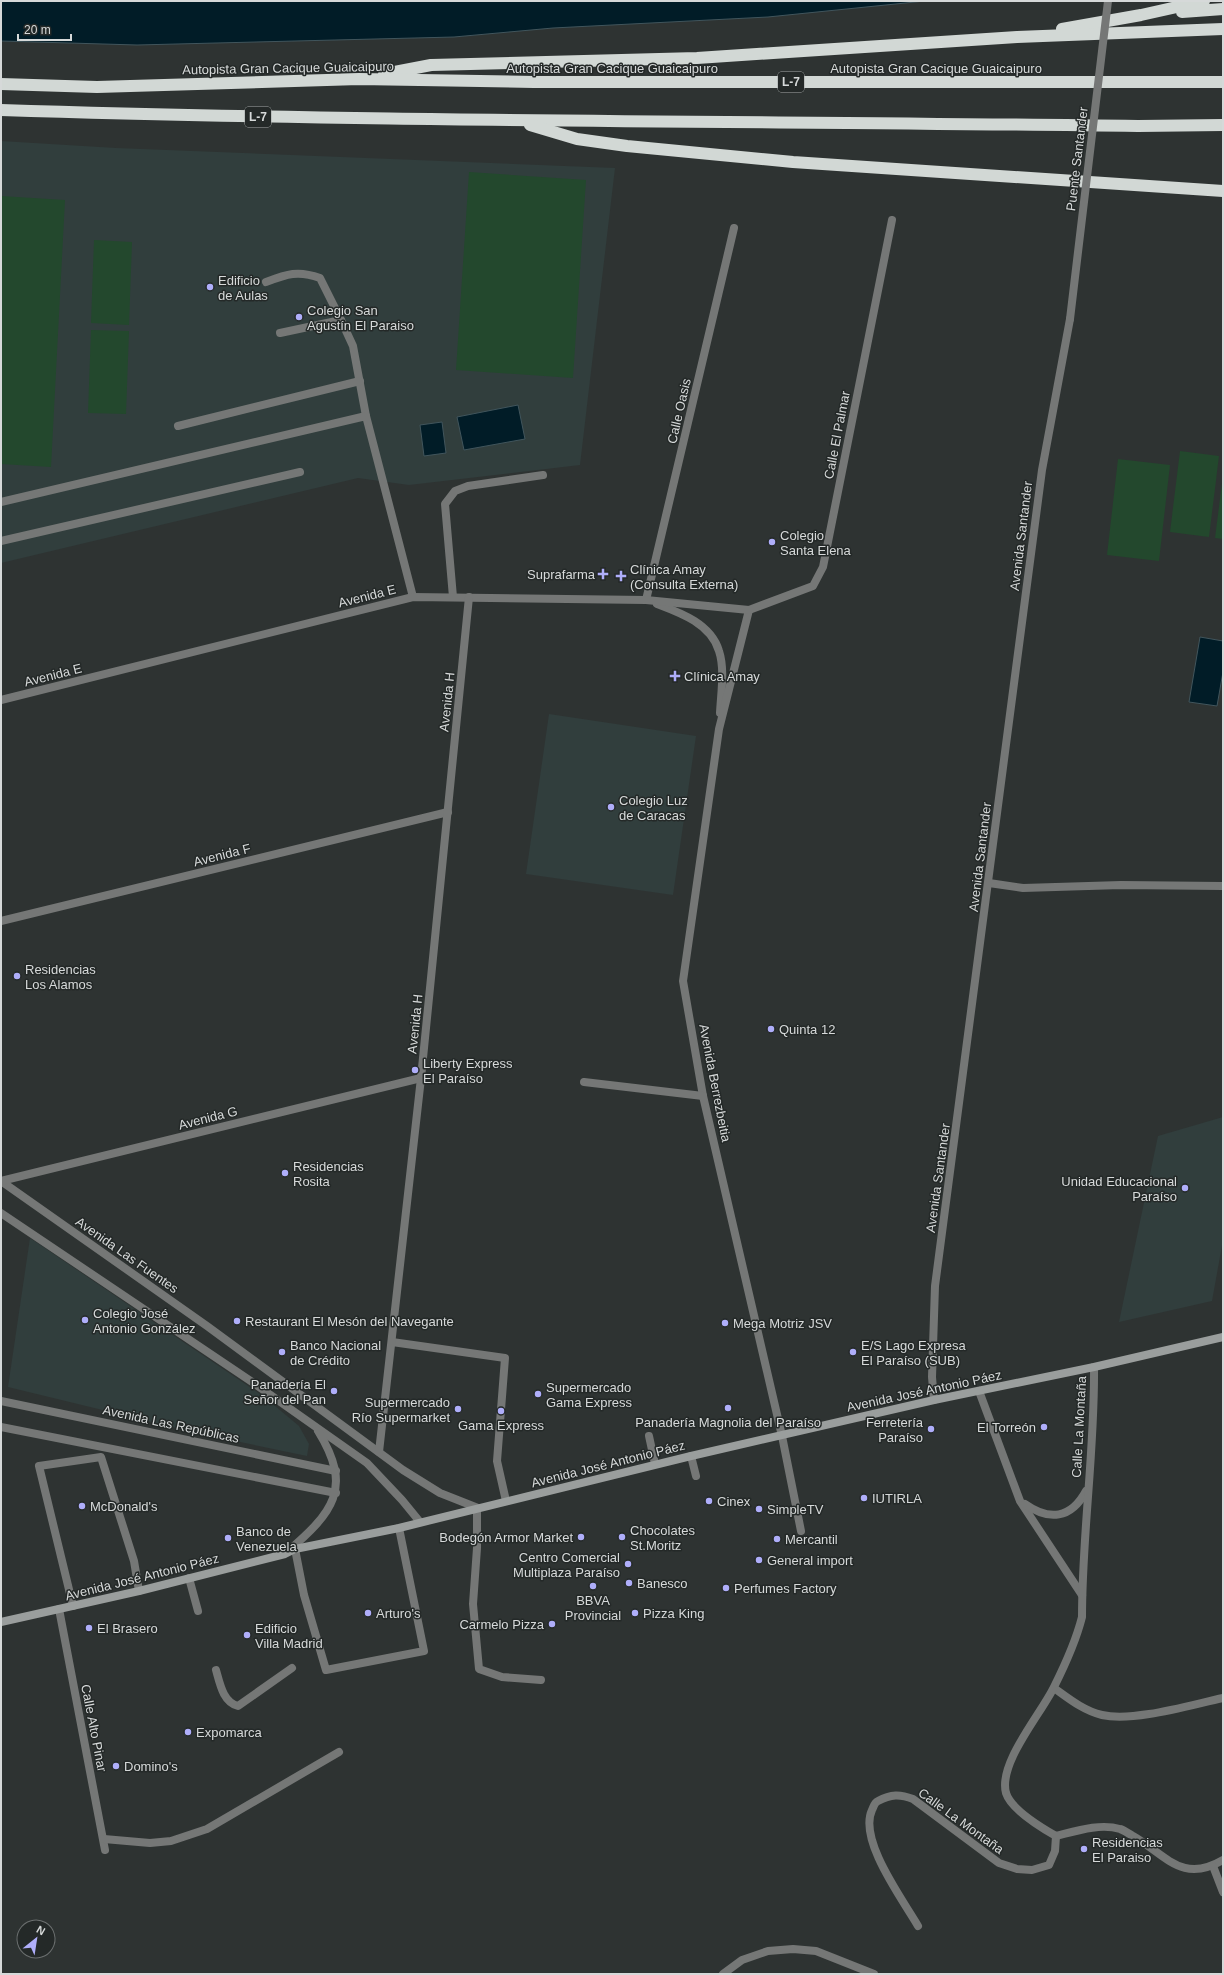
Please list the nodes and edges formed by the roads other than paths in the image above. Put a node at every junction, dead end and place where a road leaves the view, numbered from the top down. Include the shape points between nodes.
1 (1108, 1) edge
2 (1204, 1) edge
3 (1223, 9) edge
4 (1141, 15) junction
5 (1223, 29) edge
6 (1018, 37) junction
7 (359, 79) junction
8 (1223, 82) edge
9 (1, 84) edge
10 (1, 110) edge
11 (515, 121) junction
12 (1223, 125) edge
13 (1219, 191) edge
14 (892, 220) dead end
15 (734, 228) dead end
16 (266, 282) dead end
17 (1070, 319) joint
18 (341, 320) junction
19 (280, 333) dead end
20 (360, 381) junction
21 (366, 416) junction
22 (178, 426) dead end
23 (300, 472) dead end
24 (544, 475) dead end
25 (1, 502) edge
26 (1, 541) edge
27 (413, 597) junction
28 (453, 597) junction
29 (469, 597) junction
30 (646, 600) junction
31 (749, 610) junction
32 (1, 700) edge
33 (719, 729) junction
34 (448, 812) junction
35 (989, 883) junction
36 (1223, 886) edge
37 (1, 921) edge
38 (421, 1078) junction
39 (584, 1082) dead end
40 (703, 1096) junction
41 (1, 1181) edge
42 (1, 1213) edge
43 (1223, 1337) edge
44 (392, 1342) junction
45 (1094, 1367) junction
46 (980, 1391) junction
47 (934, 1400) junction
48 (1, 1401) edge
49 (1, 1427) edge
50 (316, 1427) junction
51 (649, 1436) dead end
52 (782, 1436) junction
53 (379, 1452) junction
54 (691, 1456) junction
55 (655, 1464) junction
56 (336, 1471) junction
57 (696, 1476) dead end
58 (1088, 1489) junction
59 (336, 1493) junction
60 (506, 1501) junction
61 (1020, 1501) junction
62 (478, 1508) junction
63 (420, 1522) junction
64 (399, 1528) junction
65 (801, 1531) dead end
66 (295, 1549) junction
67 (285, 1554) junction
68 (189, 1578) junction
69 (139, 1591) junction
70 (1082, 1595) junction
71 (73, 1606) junction
72 (59, 1610) junction
73 (198, 1611) dead end
74 (1, 1622) edge
75 (292, 1668) dead end
76 (216, 1670) dead end
77 (541, 1680) dead end
78 (1054, 1688) junction
79 (1223, 1698) edge
80 (339, 1752) dead end
81 (1056, 1836) junction
82 (104, 1839) junction
83 (105, 1850) dead end
84 (1223, 1860) edge
85 (1213, 1866) junction
86 (1223, 1892) edge
87 (918, 1926) dead end
88 (724, 1974) edge
89 (874, 1974) edge

1 - 17 street, Puente Santander, bridge
2 - 4 highway
3 - 4 highway
4 - 6 highway
5 - 6 highway
6 - 7 highway via 697,58 431,65
7 - 8 highway, Autopista Gran Cacique Guaicaipuro / L-7 via 534,82
7 - 9 highway, Autopista Gran Cacique Guaicaipuro / L-7 via 97,87
10 - 11 highway, L-7
11 - 12 highway, L-7
11 - 13 highway via 577,139 634,147 801,162
14 - 31 street, Calle El Palmar via 823,566 812,586
15 - 30 street, Calle Oasis
16 - 18 street via 290,273 306,273 320,278
17 - 35 street, Avenida Santander via 1042,470
18 - 19 street
18 - 20 street via 353,346
20 - 21 street
20 - 22 street
21 - 25 street
21 - 27 street
23 - 26 street
24 - 28 street via 468,486 455,492 445,504
27 - 28 street, Avenida E
27 - 32 street, Avenida E
28 - 29 street, Avenida E
29 - 30 street, Avenida E
29 - 34 street, Avenida H
30 - 31 street, Avenida E
30 - 33 street, Avenida Berrezbeitia via 685,615 700,625 711,636 719,650
31 - 33 street, Avenida Berrezbeitia
33 - 40 street, Avenida Berrezbeitia via 683,981
34 - 37 street, Avenida F
34 - 38 street, Avenida H
35 - 36 street via 1023,888 1121,885
35 - 47 street, Avenida Santander via 935,1286 932,1377
38 - 41 street, Avenida G
38 - 44 street, Avenida H
39 - 40 street
40 - 52 street, Avenida Berrezbeitia
41 - 53 street, Avenida Las Fuentes via 207,1326
42 - 50 street
43 - 45 main road, Avenida José Antonio Páez
44 - 53 street, Avenida H
44 - 60 street via 505,1358 497,1461
45 - 46 main road, Avenida José Antonio Páez
45 - 58 street, Calle La Montaña via 1095,1396
46 - 47 main road, Avenida José Antonio Páez
46 - 61 street
47 - 52 main road, Avenida José Antonio Páez
48 - 56 street, Avenida Las Repúblicas
49 - 59 street
50 - 56 street via 327,1445
50 - 63 street via 367,1463
51 - 55 street
52 - 54 main road, Avenida José Antonio Páez
52 - 65 street, Avenida Berrezbeitia
53 - 62 street, Avenida Las Fuentes via 440,1494
54 - 55 main road, Avenida José Antonio Páez
54 - 57 street
55 - 60 main road, Avenida José Antonio Páez
56 - 59 street
58 - 61 street, Calle La Montaña via 1081,1501 1058,1516 1038,1513
58 - 70 street, Calle La Montaña
59 - 67 street via 320,1522
60 - 62 main road, Avenida José Antonio Páez
61 - 70 street
62 - 63 main road, Avenida José Antonio Páez
62 - 77 street via 473,1604 479,1669 502,1677
63 - 64 main road, Avenida José Antonio Páez
64 - 66 main road, Avenida José Antonio Páez
64 - 66 street via 424,1651 326,1670 304,1595
66 - 67 main road, Avenida José Antonio Páez
67 - 68 main road, Avenida José Antonio Páez
68 - 69 main road, Avenida José Antonio Páez
68 - 73 street
69 - 71 main road, Avenida José Antonio Páez
69 - 71 street via 134,1561 101,1457 39,1466
70 - 78 street, Calle La Montaña via 1082,1617 1077,1636
71 - 72 main road, Avenida José Antonio Páez
72 - 74 main road, Avenida José Antonio Páez
72 - 82 street, Calle Alto Pinar
75 - 76 street via 238,1706 226,1699
78 - 79 street via 1075,1703 1102,1715 1130,1717
78 - 81 street, Calle La Montaña via 1022,1740 1005,1780 1006,1794 1012,1804
80 - 82 street via 207,1828 171,1841 150,1843
81 - 85 street via 1106,1826 1121,1829 1178,1867 1189,1870
81 - 87 street, Calle La Montaña via 1055,1851 1049,1864 1032,1870 1017,1869 999,1863 913,1799 902,1795 888,1796 875,1802 868,1817 869,1833 875,1852
82 - 83 street, Calle Alto Pinar
84 - 85 street
85 - 86 street
88 - 89 street via 742,1960 768,1951 793,1949 816,1950

